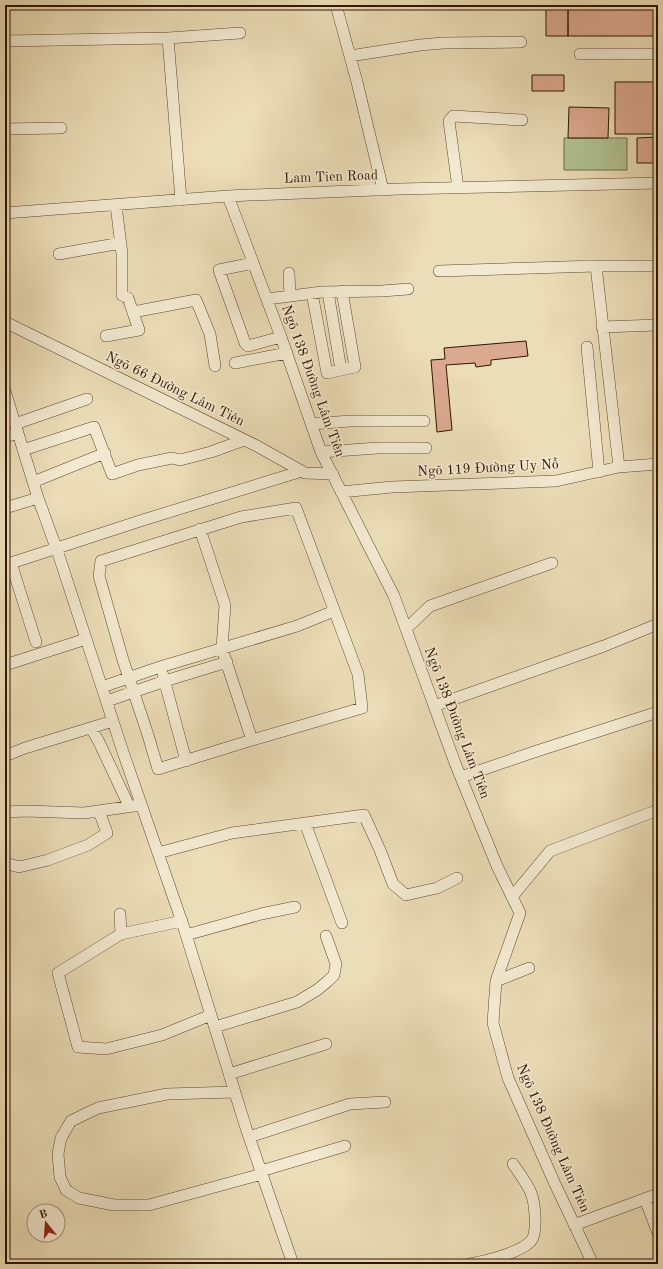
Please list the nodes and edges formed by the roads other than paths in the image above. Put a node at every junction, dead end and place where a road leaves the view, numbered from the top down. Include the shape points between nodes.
1 (336, 5) edge
2 (240, 33) dead end
3 (168, 38) junction
4 (5, 42) edge
5 (521, 42) dead end
6 (580, 54) dead end
7 (658, 54) edge
8 (350, 56) junction
9 (522, 120) dead end
10 (5, 128) edge
11 (61, 128) dead end
12 (658, 183) edge
13 (458, 188) junction
14 (383, 190) junction
15 (228, 196) junction
16 (181, 200) junction
17 (116, 205) junction
18 (5, 213) edge
19 (120, 243) junction
20 (59, 254) dead end
21 (253, 263) junction
22 (596, 266) junction
23 (658, 266) edge
24 (439, 271) dead end
25 (289, 273) dead end
26 (408, 289) dead end
27 (342, 291) junction
28 (328, 292) junction
29 (312, 293) junction
30 (290, 296) junction
31 (267, 299) junction
32 (133, 312) junction
33 (346, 317) junction
34 (332, 318) junction
35 (5, 322) edge
36 (317, 322) junction
37 (658, 325) edge
38 (602, 327) junction
39 (106, 336) dead end
40 (281, 337) junction
41 (350, 342) junction
42 (336, 344) junction
43 (322, 346) junction
44 (587, 347) dead end
45 (287, 353) junction
46 (235, 363) dead end
47 (215, 366) dead end
48 (341, 370) junction
49 (5, 391) edge
50 (87, 399) dead end
51 (424, 421) dead end
52 (312, 424) junction
53 (16, 429) junction
54 (5, 438) edge
55 (244, 440) junction
56 (426, 448) dead end
57 (23, 450) junction
58 (321, 452) junction
59 (105, 453) junction
60 (658, 464) edge
61 (619, 467) junction
62 (302, 471) junction
63 (599, 472) junction
64 (333, 474) junction
65 (33, 482) junction
66 (341, 492) junction
67 (38, 498) junction
68 (5, 508) edge
69 (200, 529) junction
70 (56, 548) junction
71 (552, 563) dead end
72 (8, 564) edge
73 (334, 611) junction
74 (658, 624) edge
75 (406, 629) junction
76 (86, 639) junction
77 (36, 642) dead end
78 (222, 649) junction
79 (227, 662) junction
80 (5, 665) edge
81 (160, 667) junction
82 (129, 677) junction
83 (165, 681) junction
84 (102, 687) junction
85 (134, 693) junction
86 (107, 701) junction
87 (434, 706) junction
88 (658, 712) edge
89 (113, 721) junction
90 (91, 728) junction
91 (252, 740) junction
92 (5, 756) edge
93 (186, 761) junction
94 (461, 777) junction
95 (141, 805) junction
96 (129, 806) junction
97 (658, 810) edge
98 (99, 811) junction
99 (5, 812) edge
100 (305, 823) junction
101 (158, 853) junction
102 (5, 863) edge
103 (457, 878) dead end
104 (512, 897) junction
105 (295, 906) dead end
106 (120, 914) dead end
107 (182, 921) junction
108 (342, 923) dead end
109 (121, 934) junction
110 (186, 935) junction
111 (326, 936) dead end
112 (529, 968) dead end
113 (496, 981) junction
114 (211, 1015) junction
115 (215, 1027) junction
116 (326, 1044) dead end
117 (229, 1074) junction
118 (234, 1092) junction
119 (385, 1102) dead end
120 (249, 1137) junction
121 (345, 1146) dead end
122 (513, 1164) dead end
123 (261, 1173) junction
124 (658, 1194) edge
125 (645, 1199) junction
126 (574, 1225) junction
127 (658, 1233) edge
128 (491, 1262) edge
129 (293, 1264) edge
130 (470, 1264) edge
131 (593, 1264) edge

1 - 8 street
2 - 3 street
3 - 4 street
3 - 16 street
5 - 8 street via 443,43
6 - 7 street
8 - 14 street
9 - 13 street via 453,116 449,121
10 - 11 street
12 - 13 street, Lam Tien Road
13 - 14 street, Lam Tien Road
14 - 15 street, Lam Tien Road
15 - 16 street, Lam Tien Road
15 - 21 street, Ngõ 138 Đường Lâm Tiên
16 - 17 street, Lam Tien Road
17 - 18 street, Lam Tien Road
17 - 19 street
19 - 20 street
19 - 32 street via 122,295 128,298
21 - 31 street, Ngõ 138 Đường Lâm Tiên
21 - 40 street via 219,270 245,343 248,346
22 - 23 street
22 - 24 street
22 - 38 street
25 - 30 street
26 - 27 street
27 - 28 street
27 - 33 street
28 - 29 street
28 - 34 street
29 - 30 street
29 - 36 street
30 - 31 street
31 - 40 street, Ngõ 138 Đường Lâm Tiên
32 - 39 street via 139,330
32 - 47 street via 196,300 210,334
33 - 34 street
33 - 41 street
34 - 36 street
34 - 42 street
35 - 55 street, Ngõ 66 Đường Lâm Tiên
36 - 43 street
37 - 38 street
38 - 61 street
40 - 45 street, Ngõ 138 Đường Lâm Tiên
41 - 42 street
41 - 48 street via 355,367
42 - 43 street
42 - 48 street
43 - 48 street via 327,373
44 - 63 street
45 - 46 street
45 - 52 street, Ngõ 138 Đường Lâm Tiên
49 - 53 street
50 - 53 street
51 - 52 street
52 - 58 street, Ngõ 138 Đường Lâm Tiên
53 - 54 street
53 - 57 street
55 - 59 street via 180,460 172,458 152,462 112,474
55 - 62 street, Ngõ 66 Đường Lâm Tiên
56 - 58 street
57 - 59 street via 94,427
57 - 65 street
58 - 64 street, Ngõ 138 Đường Lâm Tiên
59 - 65 street
60 - 61 street, Ngõ 119 Đường Uy Nỗ
61 - 63 street, Ngõ 119 Đường Uy Nỗ
62 - 64 street, Ngõ 66 Đường Lâm Tiên
62 - 70 street
63 - 66 street, Ngõ 119 Đường Uy Nỗ via 556,481 392,487
64 - 66 street, Ngõ 138 Đường Lâm Tiên
65 - 67 street
66 - 75 street, Ngõ 138 Đường Lâm Tiên via 394,596
67 - 68 street
67 - 70 street
69 - 73 street via 240,517 296,508
69 - 78 street via 224,605
69 - 82 street via 101,561 99,576
70 - 72 street
70 - 76 street
71 - 75 street via 430,606
72 - 77 street
73 - 78 street via 297,626
73 - 91 street via 358,674 362,708
74 - 87 street via 604,646
75 - 87 street, Ngõ 138 Đường Lâm Tiên
76 - 80 street
76 - 84 street
78 - 79 street
78 - 81 street
79 - 83 street
79 - 91 street
81 - 82 street
81 - 83 street
82 - 84 street
82 - 85 street
83 - 85 street
83 - 93 street
84 - 86 street
85 - 86 street
85 - 93 street via 158,769
86 - 89 street
87 - 94 street, Ngõ 138 Đường Lâm Tiên
88 - 94 street
89 - 90 street
89 - 95 street
90 - 92 street
90 - 96 street
91 - 93 street
94 - 104 street, Ngõ 138 Đường Lâm Tiên
95 - 96 street
95 - 101 street
96 - 98 street
97 - 104 street via 550,851
98 - 99 street
98 - 102 street via 107,833 88,844 48,860 19,867
100 - 101 street via 232,833
100 - 103 street via 364,815 393,884 406,895 436,888
100 - 108 street
101 - 107 street
104 - 113 street, Ngõ 138 Đường Lâm Tiên via 520,913
105 - 110 street
106 - 109 street
107 - 109 street
107 - 110 street
109 - 114 street via 58,973 78,1047 113,1047 162,1035
110 - 114 street
111 - 115 street via 336,964 334,975 328,982 297,1002
112 - 113 street
113 - 126 street, Ngõ 138 Đường Lâm Tiên via 493,1023 508,1078
114 - 115 street
115 - 117 street
116 - 117 street
117 - 118 street
118 - 120 street
118 - 123 street via 166,1094 98,1108 71,1121 61,1138 58,1154 60,1177 66,1190 79,1198 114,1205 149,1205
119 - 120 street via 350,1104
120 - 123 street
121 - 123 street
122 - 128 street via 531,1193 535,1232 531,1241
123 - 129 street
124 - 125 street
125 - 126 street
125 - 127 street
126 - 131 street, Ngõ 138 Đường Lâm Tiên
128 - 130 street

